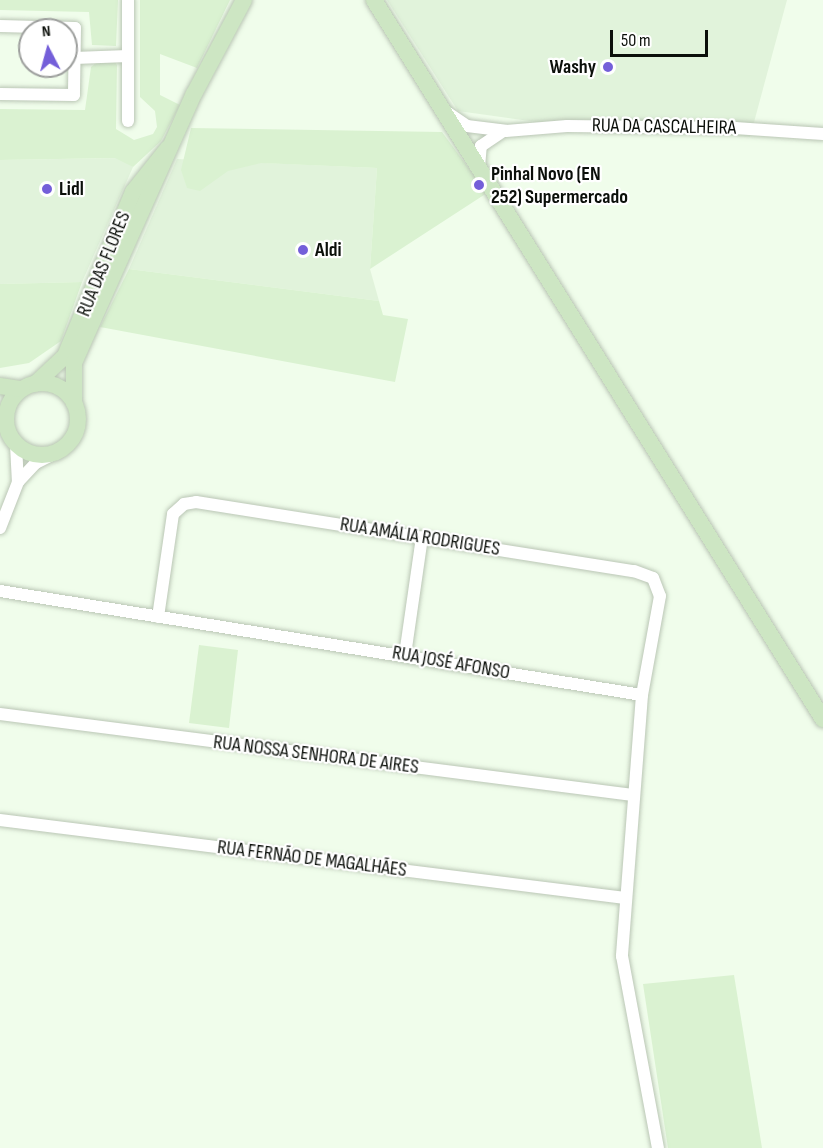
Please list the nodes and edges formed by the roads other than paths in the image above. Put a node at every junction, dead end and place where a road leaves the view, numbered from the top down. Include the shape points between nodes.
1 (128, 0) edge
2 (244, 0) edge
3 (374, 0) edge
4 (0, 26) edge
5 (18, 26) edge
6 (128, 56) junction
7 (78, 58) edge
8 (74, 78) edge
9 (0, 94) edge
10 (443, 109) junction
11 (128, 121) dead end
12 (506, 131) junction
13 (823, 134) edge
14 (172, 142) junction
15 (480, 167) junction
16 (0, 386) edge
17 (29, 386) junction
18 (74, 403) junction
19 (3, 421) edge
20 (16, 445) junction
21 (54, 454) junction
22 (18, 482) junction
23 (0, 528) edge
24 (422, 537) junction
25 (0, 591) edge
26 (158, 617) junction
27 (405, 656) junction
28 (642, 695) junction
29 (0, 714) edge
30 (823, 719) edge
31 (633, 795) junction
32 (0, 820) edge
33 (625, 898) junction
34 (658, 1148) edge

1 - 6 street
2 - 14 main road, RUA DAS FLORES
3 - 10 main road
4 - 5 street
6 - 7 street
6 - 11 street
8 - 9 street via 74,95
10 - 12 street, RUA DA CASCALHEIRA via 467,126
10 - 15 main road
12 - 13 street, RUA DA CASCALHEIRA via 567,126 735,128
12 - 15 street, RUA DA CASCALHEIRA via 481,146
14 - 17 main road, RUA DAS FLORES via 138,183 65,356
14 - 18 main road, RUA DAS FLORES via 74,363
15 - 30 main road
16 - 17 main road
17 - 18 main road via 61,388
17 - 19 main road via 9,404
18 - 21 main road via 76,433
19 - 20 main road
20 - 21 main road via 34,455
20 - 22 street
21 - 22 street via 36,463
22 - 23 street
24 - 26 street, RUA AMÁLIA RODRIGUES via 196,502 184,504 173,514
24 - 27 street
24 - 28 street, RUA AMÁLIA RODRIGUES via 634,571 653,578 660,596
25 - 26 street, RUA JOSÉ AFONSO
26 - 27 street, RUA JOSÉ AFONSO
27 - 28 street, RUA JOSÉ AFONSO
28 - 31 street
29 - 31 street, RUA NOSSA SENHORA DE AIRES
31 - 33 street
32 - 33 street, RUA FERNÃO DE MAGALHÃES
33 - 34 street via 622,956

